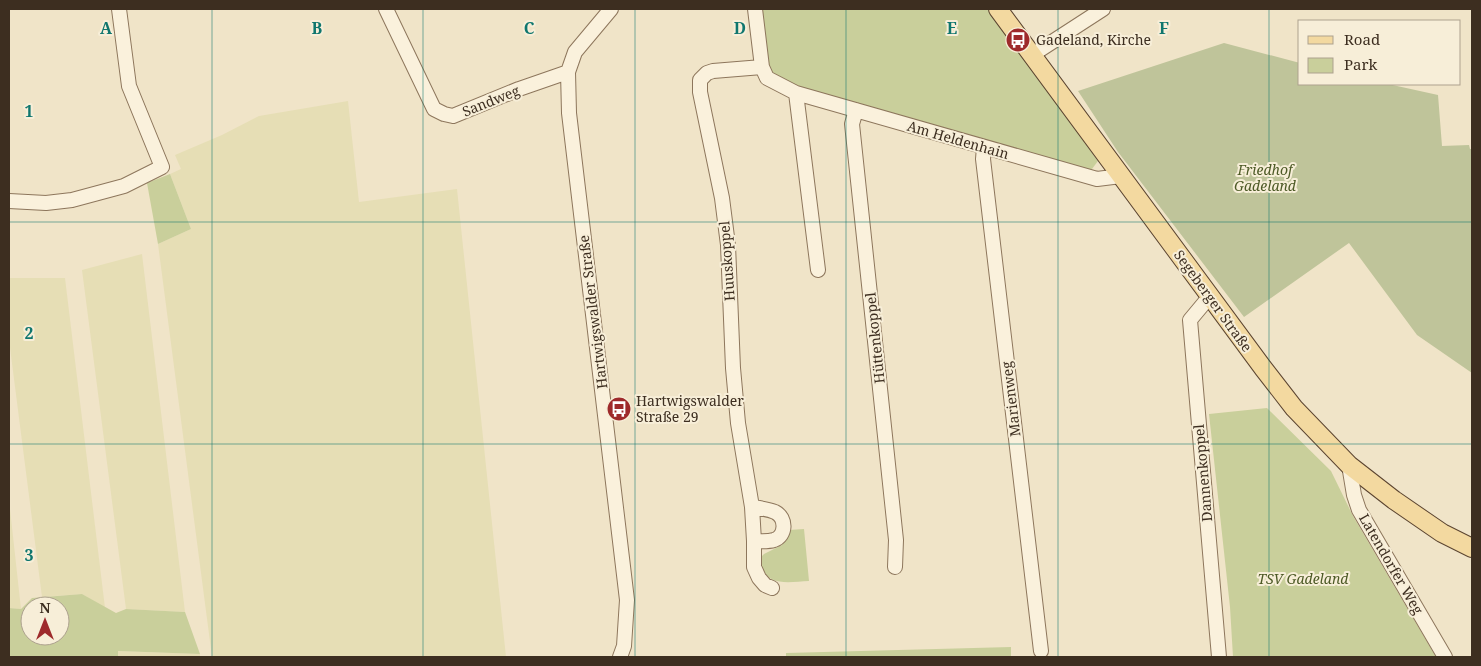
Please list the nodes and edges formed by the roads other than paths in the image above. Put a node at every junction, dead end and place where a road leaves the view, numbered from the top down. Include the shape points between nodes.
1 (119, 9) edge
2 (386, 9) edge
3 (611, 9) edge
4 (755, 9) edge
5 (998, 9) edge
6 (1103, 9) edge
7 (1032, 55) junction
8 (762, 68) junction
9 (568, 72) junction
10 (796, 93) junction
11 (856, 110) junction
12 (984, 147) junction
13 (1121, 176) junction
14 (9, 201) edge
15 (818, 270) dead end
16 (1210, 296) junction
17 (1349, 465) junction
18 (752, 508) junction
19 (754, 540) junction
20 (1472, 548) edge
21 (894, 567) dead end
22 (772, 588) dead end
23 (1041, 651) dead end
24 (620, 657) edge
25 (1218, 657) edge
26 (1445, 657) edge

1 - 14 street via 129,86 162,167 124,186 72,200 46,203
2 - 9 street, Sandweg via 434,109 444,114 453,116
3 - 9 street, Hartwigswalder Straße via 575,52
4 - 8 street
5 - 7 main road, Segeberger Straße
6 - 7 street
7 - 13 main road, Segeberger Straße
8 - 10 street, Am Heldenhain via 767,78
8 - 18 street, Huuskoppel via 713,70 700,80 727,235 734,386
9 - 24 street, Hartwigswalder Straße via 569,113 627,600 624,646
10 - 11 street, Am Heldenhain
10 - 15 street
11 - 12 street, Am Heldenhain
11 - 21 street, Hüttenkoppel via 852,124 896,540
12 - 13 street, Am Heldenhain via 1097,179
12 - 23 street, Marienweg
13 - 16 main road, Segeberger Straße
16 - 17 main road, Segeberger Straße via 1294,408
16 - 25 street, Dannenkoppel via 1190,320
17 - 20 main road, Segeberger Straße via 1394,500
17 - 26 street, Latendorfer Weg via 1359,510
18 - 19 street, Huuskoppel
18 - 19 street via 777,513 784,527 775,540
19 - 22 street, Huuskoppel via 754,567 759,578

